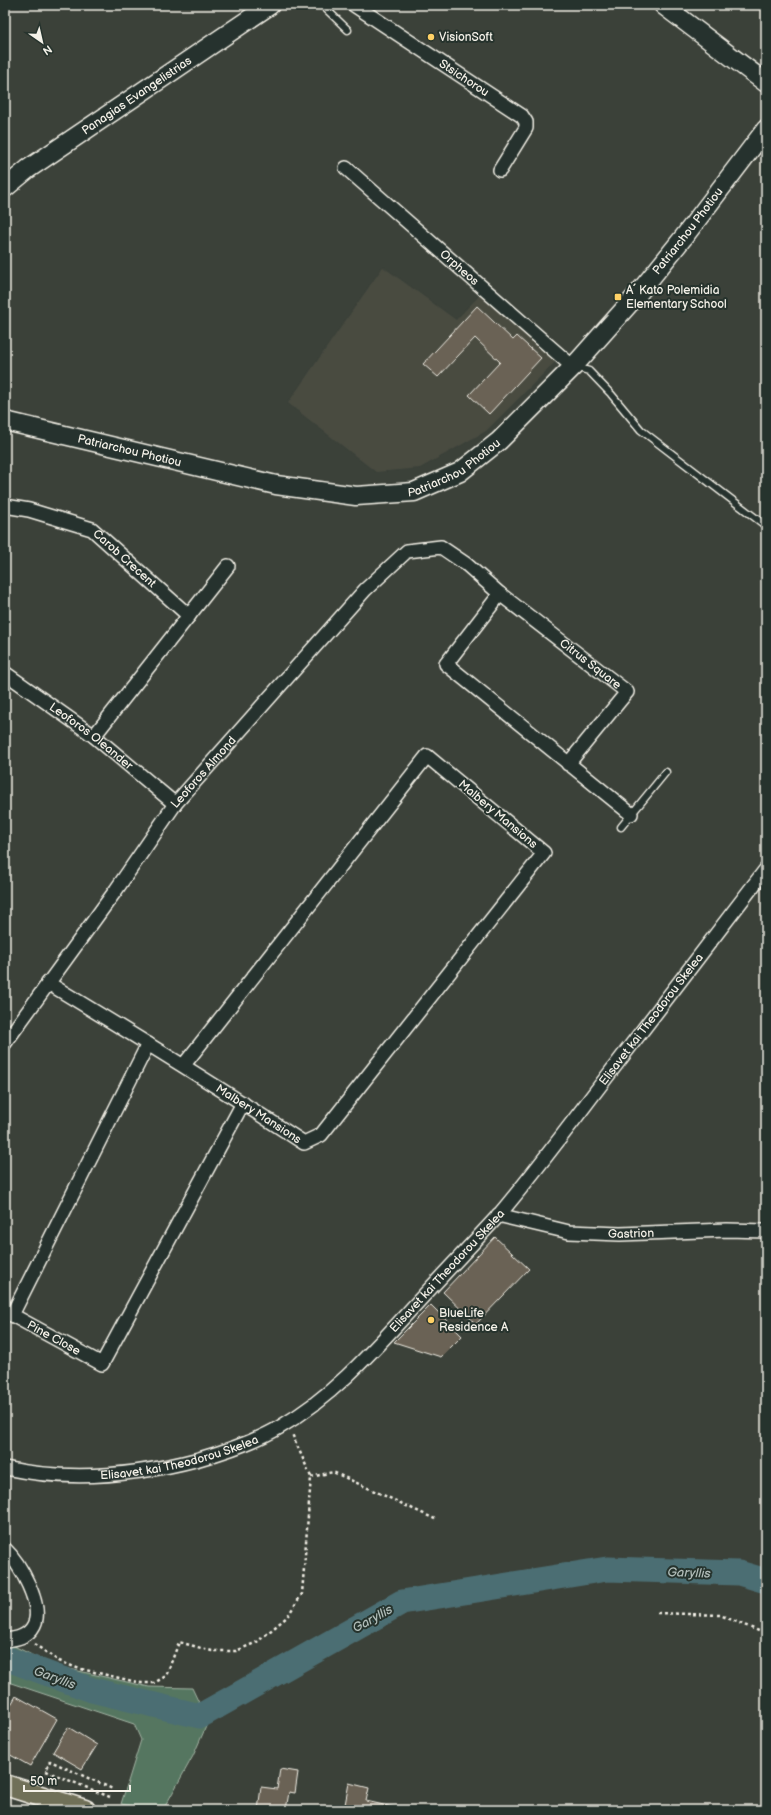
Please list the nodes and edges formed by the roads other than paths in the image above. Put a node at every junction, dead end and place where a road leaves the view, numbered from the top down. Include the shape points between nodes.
1 (270, 5) edge
2 (322, 5) edge
3 (354, 5) edge
4 (663, 5) edge
5 (348, 30) dead end
6 (766, 83) edge
7 (766, 129) edge
8 (346, 168) dead end
9 (500, 170) dead end
10 (5, 188) edge
11 (573, 367) junction
12 (5, 421) edge
13 (5, 506) edge
14 (766, 526) edge
15 (441, 547) joint
16 (228, 566) dead end
17 (500, 594) junction
18 (189, 616) junction
19 (5, 673) edge
20 (94, 736) junction
21 (568, 764) junction
22 (666, 772) dead end
23 (174, 804) junction
24 (631, 814) junction
25 (621, 827) dead end
26 (766, 869) edge
27 (48, 983) junction
28 (5, 1043) edge
29 (148, 1044) junction
30 (183, 1066) junction
31 (243, 1103) junction
32 (498, 1215) junction
33 (766, 1231) edge
34 (5, 1468) edge
35 (5, 1549) edge
36 (5, 1640) edge
37 (5, 1785) edge
38 (85, 1810) edge

1 - 10 street, Panagias Evangelistrias via 28,169
2 - 5 lane
3 - 9 street, Stsichorou via 522,116 526,128
4 - 6 street
7 - 11 street, Patriarchou Photiou via 637,295
8 - 11 street, Orpheos
11 - 12 street, Patriarchou Photiou via 499,442 460,472 414,492 356,496 276,485
11 - 14 lane via 589,371 641,430
13 - 18 street, Carob Crecent via 29,510 92,529
15 - 17 street, Citrus Square via 466,564
15 - 23 street, Leoforos Almond via 407,551 365,590
16 - 18 street
17 - 21 street via 446,664
17 - 21 street, Citrus Square via 627,692
18 - 20 street
19 - 20 street, Leoforos Oleander
20 - 23 street, Leoforos Oleander
21 - 24 street
22 - 24 lane
23 - 27 street, Leoforos Almond via 116,890
24 - 25 lane
26 - 32 street, Elisavet kai Theodorou Skelea via 575,1119
27 - 28 street, Leoforos Almond
27 - 29 street, Malbery Mansions
29 - 30 street, Malbery Mansions
29 - 31 street, Pine Close via 12,1315 102,1364
30 - 31 street, Malbery Mansions
30 - 31 street, Malbery Mansions via 427,756 544,852 321,1135 304,1143
32 - 33 street, Gastrion via 569,1232 620,1234
32 - 34 street, Elisavet kai Theodorou Skelea via 336,1387 308,1410 253,1441 176,1465 139,1472 99,1476 58,1475
35 - 36 street via 22,1574 36,1607 35,1624 24,1636
37 - 38 main road

